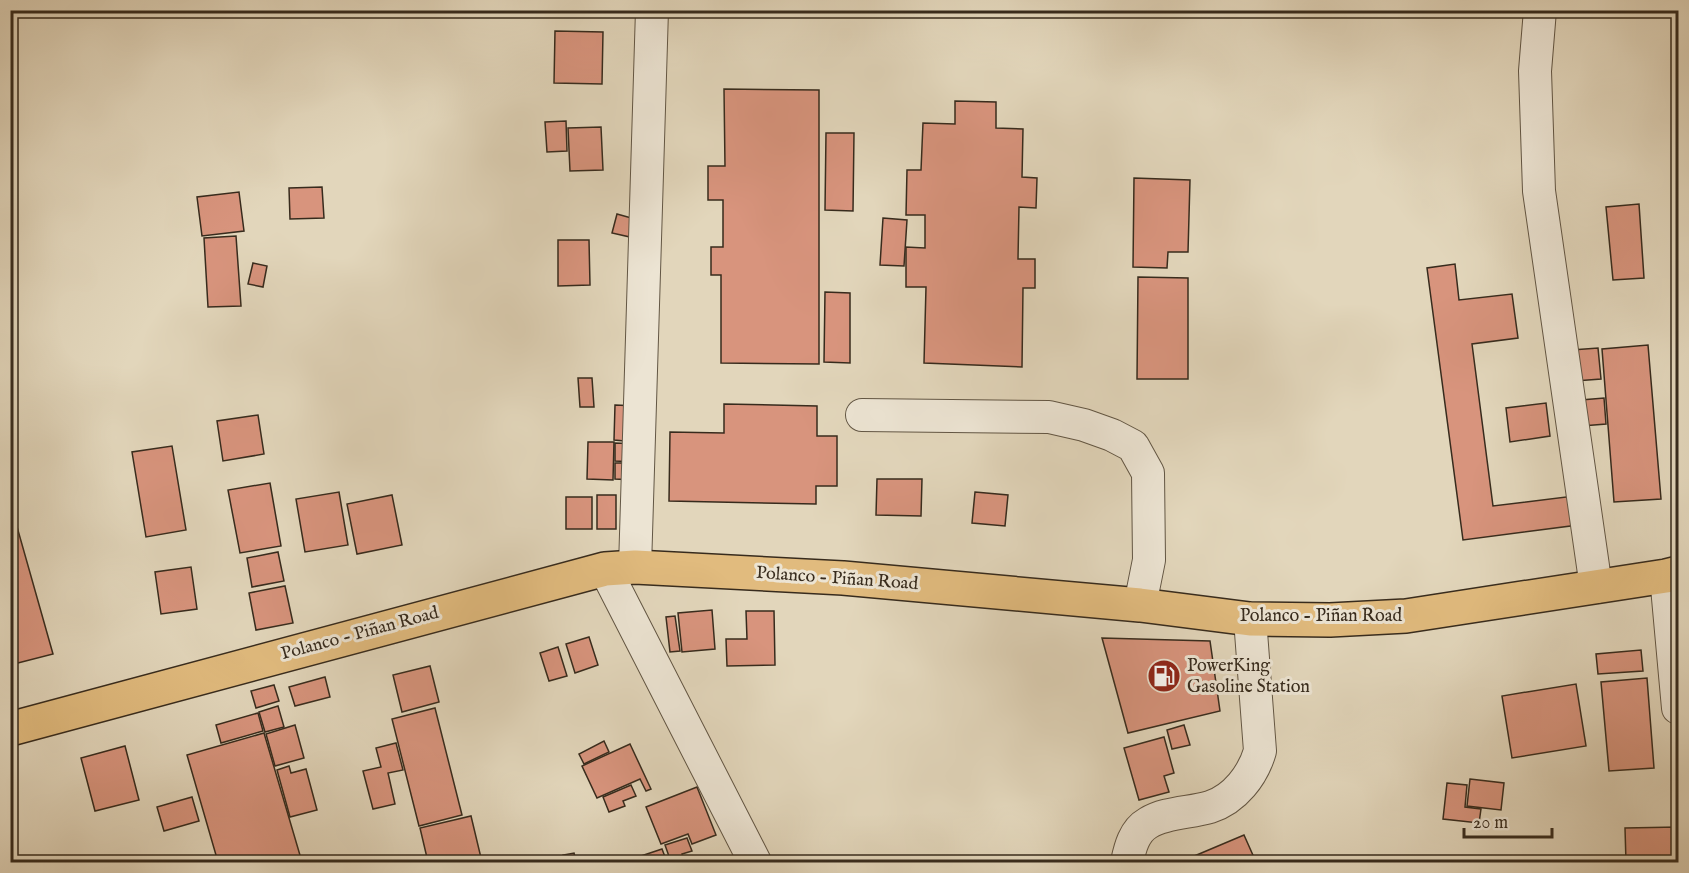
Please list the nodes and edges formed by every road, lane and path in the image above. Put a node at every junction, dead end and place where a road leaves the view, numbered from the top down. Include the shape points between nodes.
1 (651, 10) edge
2 (1540, 10) edge
3 (862, 415) dead end
4 (620, 568) junction
5 (1672, 574) edge
6 (1596, 587) junction
7 (1140, 605) junction
8 (1250, 619) junction
9 (1678, 708) edge
10 (10, 729) edge
11 (755, 862) edge
12 (1127, 862) edge

1 - 4 street
2 - 6 street via 1535,71 1539,191
3 - 7 street via 1049,417 1084,425 1133,446 1148,473 1149,560
4 - 7 main road, Polanco - Piñan Road via 843,578
4 - 10 main road, Polanco - Piñan Road
4 - 11 street
5 - 6 main road, Polanco - Piñan Road
5 - 9 street
6 - 8 main road, Polanco - Piñan Road via 1406,616
7 - 8 main road, Polanco - Piñan Road
8 - 12 street via 1260,751 1256,767 1227,799 1146,824 1132,842

